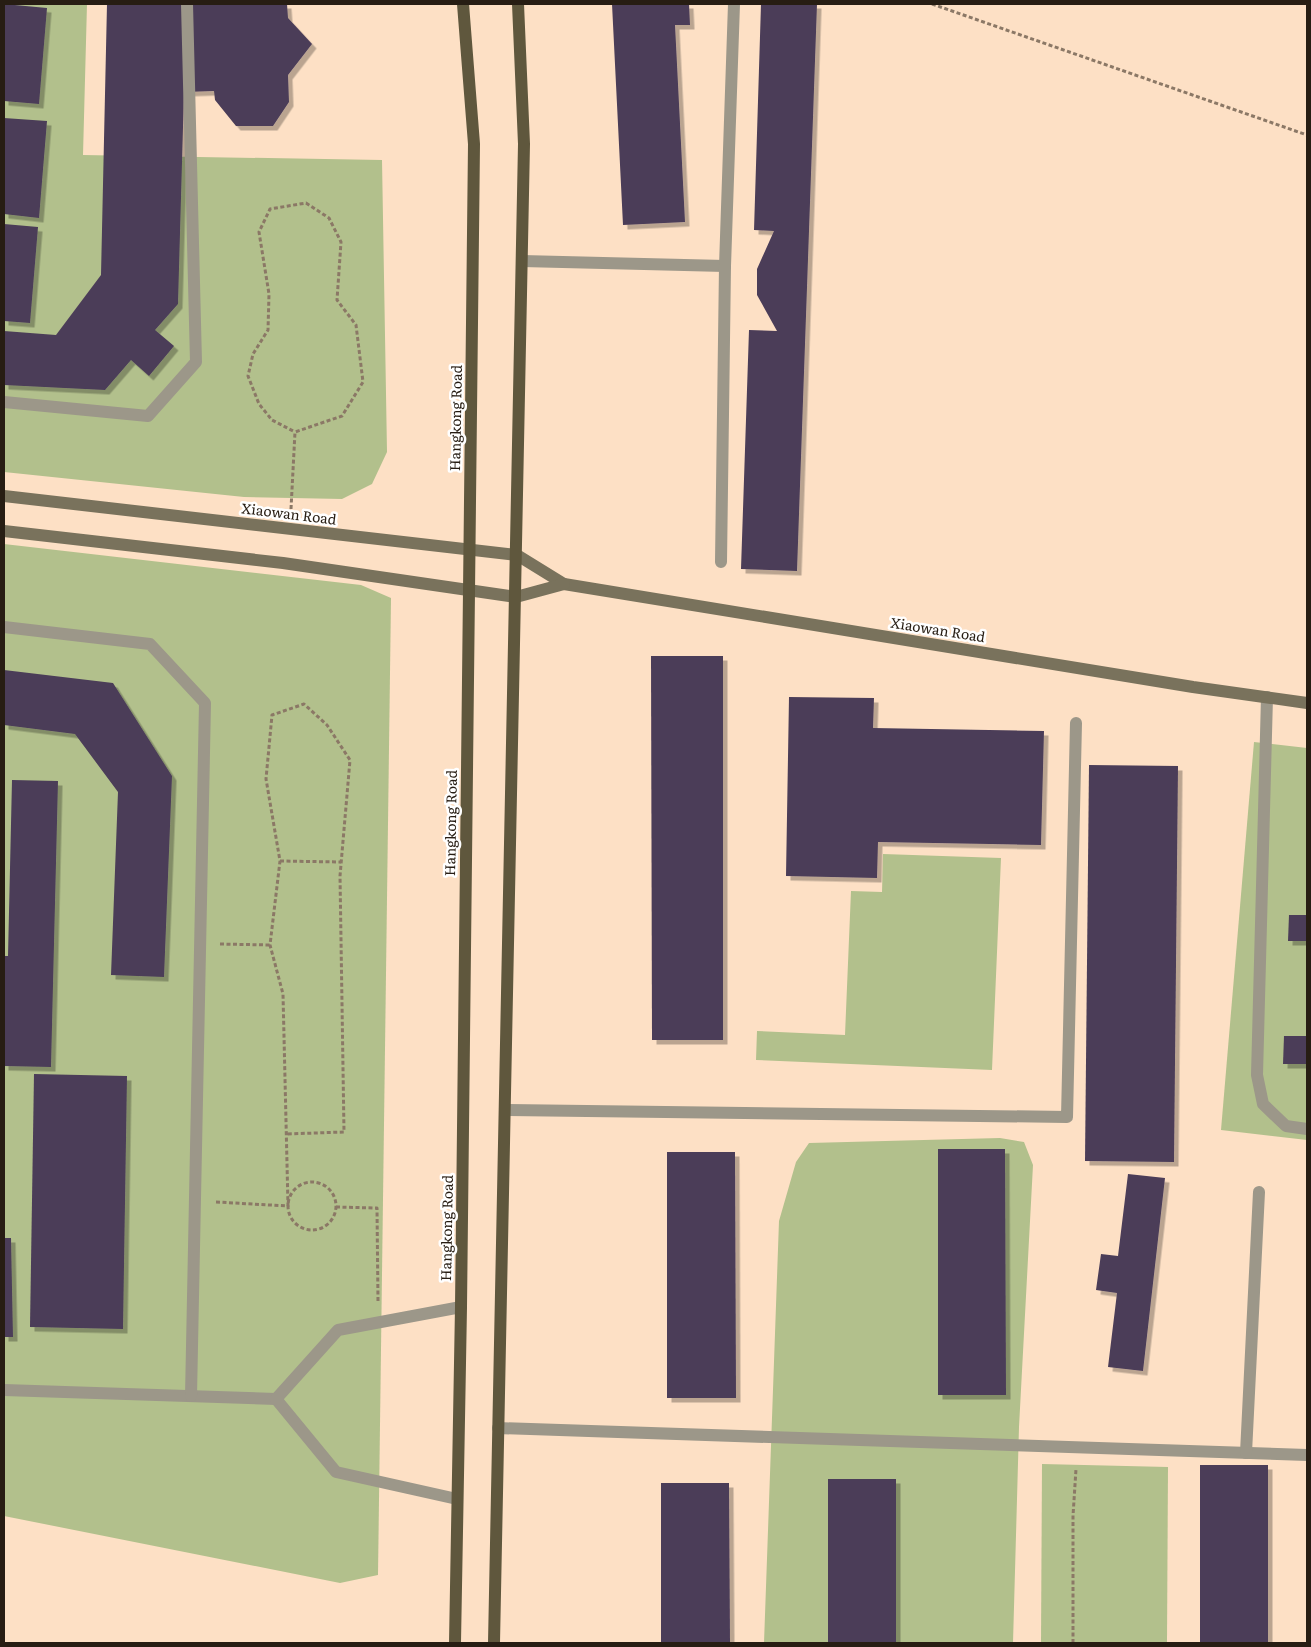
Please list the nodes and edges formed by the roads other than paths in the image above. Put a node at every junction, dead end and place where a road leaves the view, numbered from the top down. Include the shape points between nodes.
1 (188, 4) edge
2 (463, 4) edge
3 (518, 4) edge
4 (734, 4) edge
5 (522, 261) junction
6 (726, 266) junction
7 (4, 402) edge
8 (4, 496) edge
9 (4, 531) edge
10 (469, 550) junction
11 (517, 555) junction
12 (721, 562) dead end
13 (564, 584) junction
14 (469, 591) junction
15 (516, 597) junction
16 (4, 627) edge
17 (1266, 697) junction
18 (1307, 703) edge
19 (1076, 723) dead end
20 (505, 1110) junction
21 (1307, 1129) edge
22 (1259, 1192) dead end
23 (461, 1307) junction
24 (4, 1390) edge
25 (191, 1396) junction
26 (276, 1399) junction
27 (498, 1428) junction
28 (1246, 1453) junction
29 (1307, 1455) edge
30 (457, 1499) junction
31 (455, 1643) edge
32 (494, 1643) edge

1 - 7 street via 196,362 148,416
2 - 10 main road, Hangkong Road via 474,144
3 - 5 main road via 524,144
4 - 6 street
5 - 6 street
5 - 11 main road
6 - 12 street
8 - 10 street, Xiaowan Road
9 - 14 street, Xiaowan Road via 283,563
10 - 11 street, Xiaowan Road
10 - 14 main road, Hangkong Road
11 - 13 street, Xiaowan Road
11 - 15 main road
13 - 15 street, Xiaowan Road
13 - 17 street, Xiaowan Road
14 - 15 street, Xiaowan Road
14 - 23 main road, Hangkong Road
15 - 20 main road
16 - 25 street via 150,644 205,703
17 - 18 street, Xiaowan Road
17 - 21 street via 1257,1075 1263,1104 1286,1126
19 - 20 street via 1067,1117
20 - 27 main road
22 - 28 street
23 - 26 street via 338,1330
23 - 30 main road, Hangkong Road
24 - 25 street
25 - 26 street
26 - 30 street via 336,1472
27 - 28 street
27 - 32 main road
28 - 29 street
30 - 31 main road, Hangkong Road

